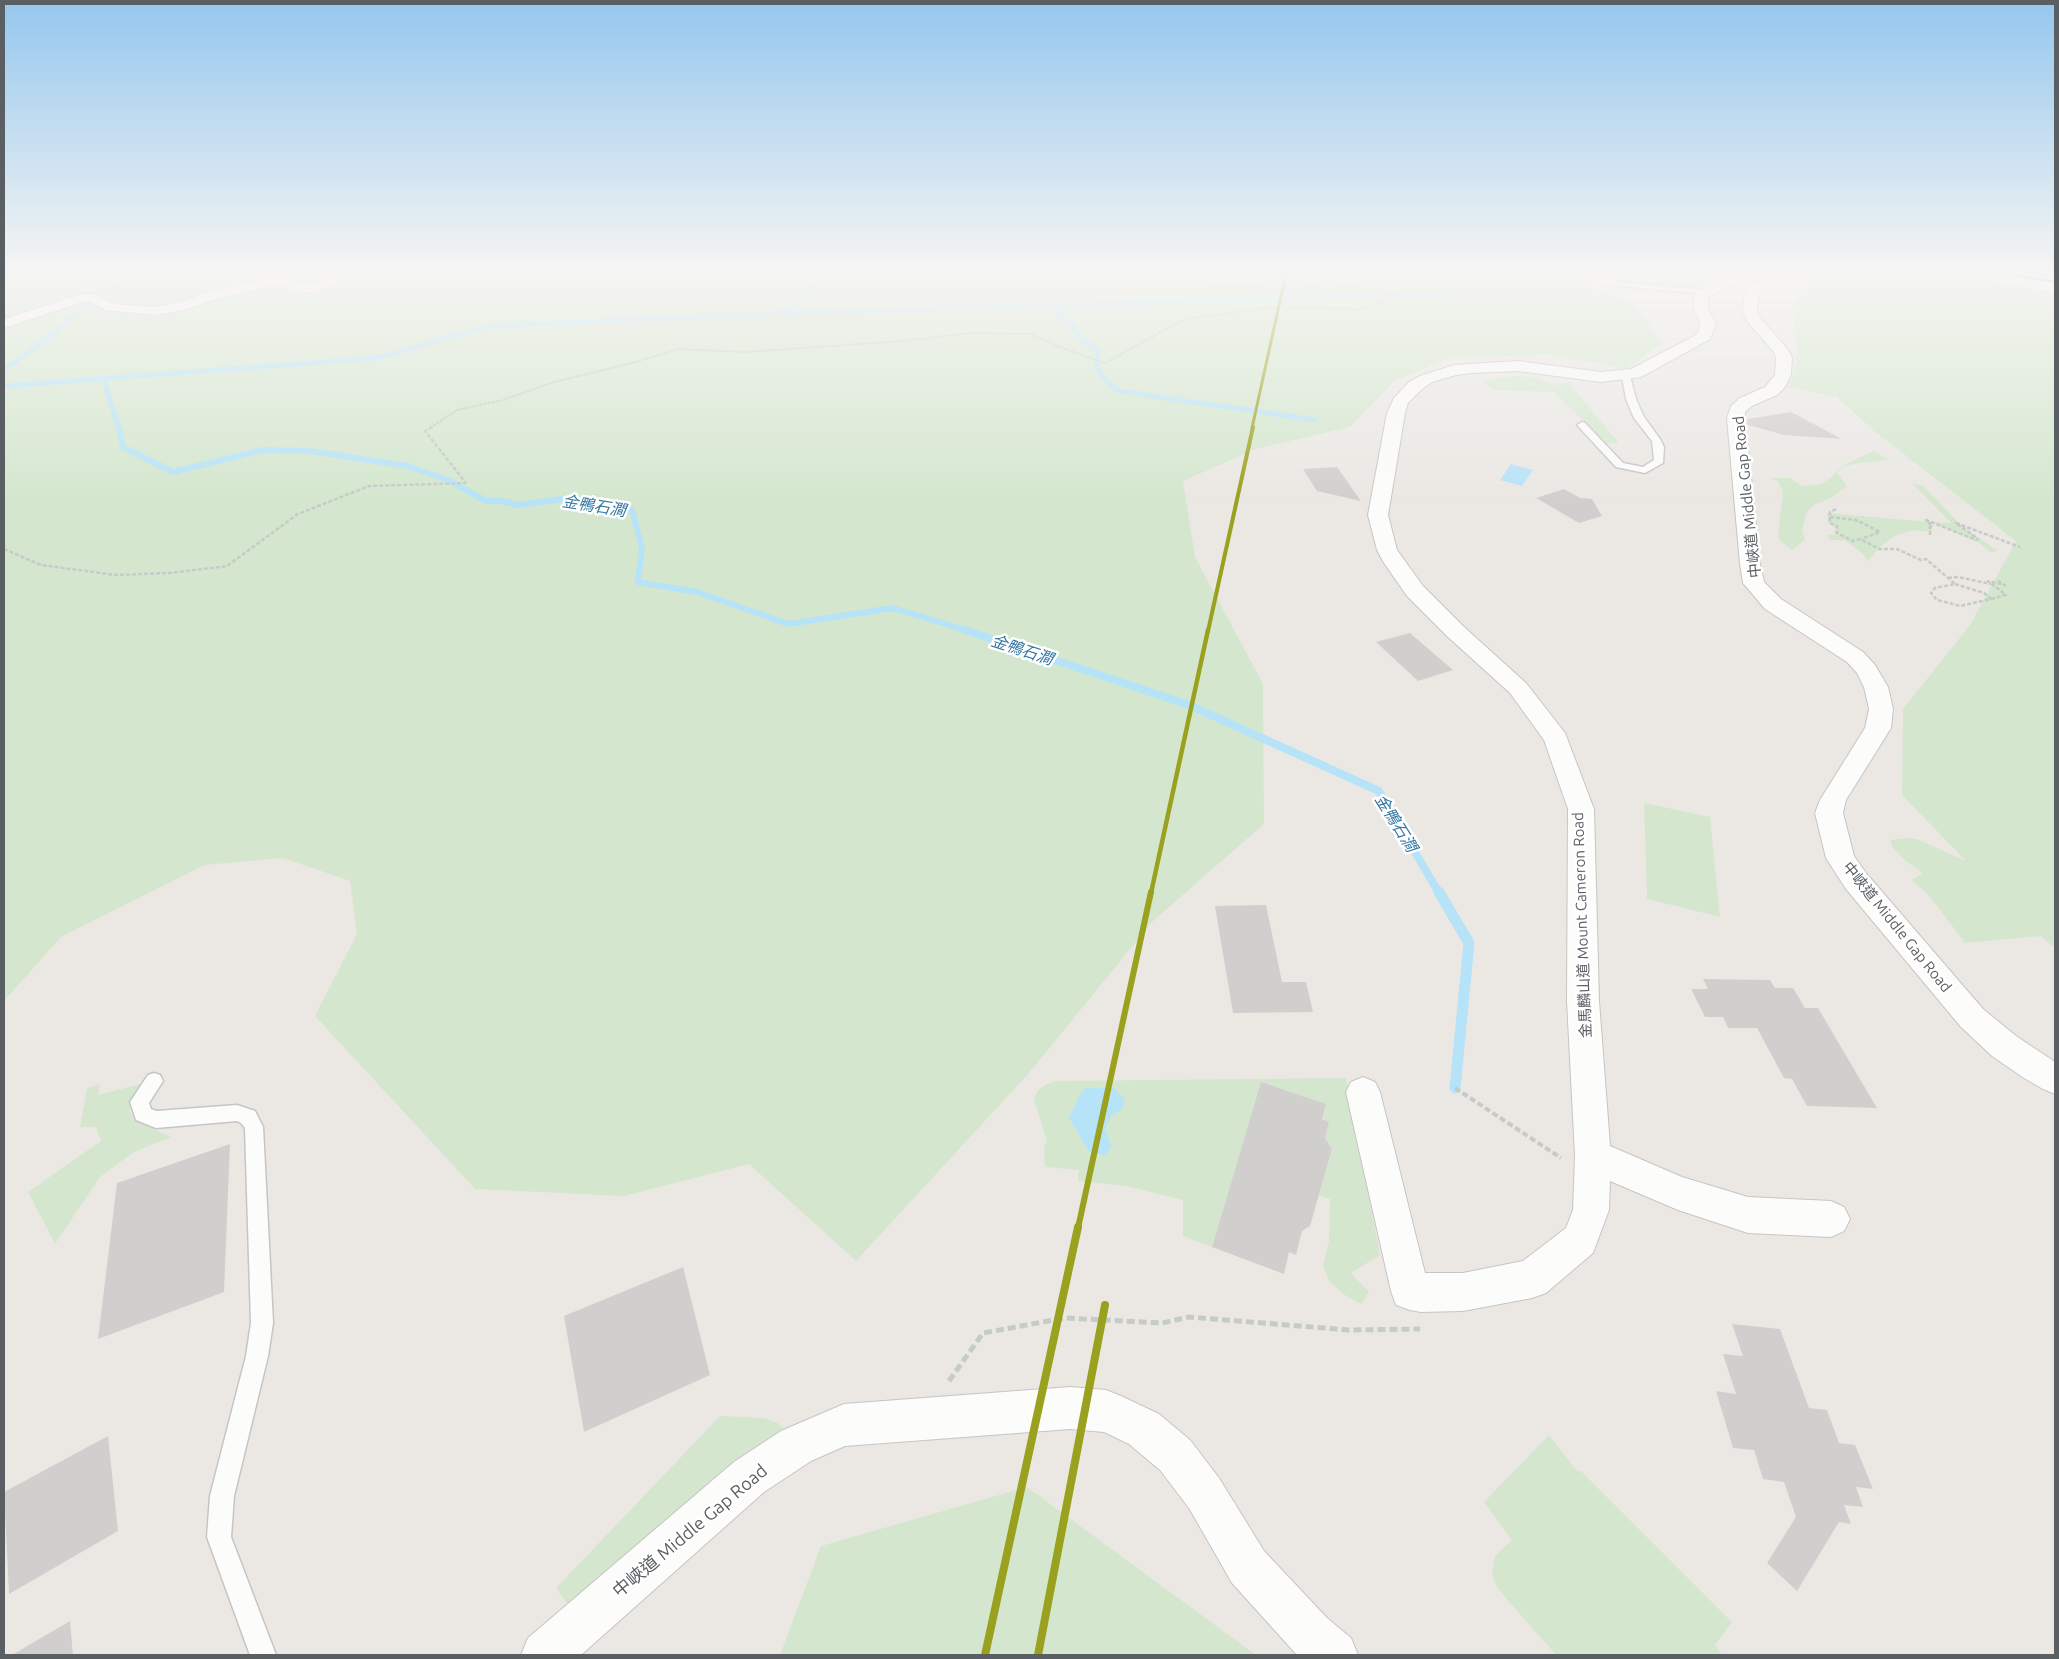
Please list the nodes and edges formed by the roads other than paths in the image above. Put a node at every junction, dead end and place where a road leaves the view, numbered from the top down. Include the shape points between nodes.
1 (1687, 346) edge
2 (1777, 346) edge
3 (1626, 376) junction
4 (1582, 425) dead end
5 (2055, 1079) edge
6 (154, 1081) dead end
7 (1363, 1092) dead end
8 (1593, 1167) junction
9 (1831, 1219) dead end
10 (263, 1655) edge
11 (545, 1655) edge
12 (1334, 1655) edge

1 - 3 street, 金馬麟山道 Mount Cameron Road via 1645,370
2 - 5 street, 中峽道 Middle Gap Road via 1784,358 1779,383 1772,391 1746,402 1737,410 1736,418 1754,584 1774,604 1855,657 1876,687 1881,709 1878,728 1833,800 1829,813 1840,858 1972,1018 2012,1051
3 - 4 lane via 1639,418 1657,440 1659,461 1645,470 1620,465
3 - 8 street, 金馬麟山道 Mount Cameron Road via 1602,377 1545,368 1492,367 1454,370 1426,379 1407,394 1396,413 1378,515 1387,550 1415,591 1518,688 1556,738 1581,809 1583,1001
6 - 10 lane via 139,1102 143,1114 156,1120 236,1113 248,1117 254,1127 262,1323 258,1356 222,1496 219,1538
7 - 8 street, 金馬麟山道 Mount Cameron Road via 1410,1291 1463,1292 1532,1279 1580,1240 1591,1210
8 - 9 street via 1748,1215
11 - 12 street, 中峽道 Middle Gap Road via 749,1477 796,1446 844,1424 1070,1408 1106,1411 1144,1429 1176,1456 1204,1493 1248,1567 1310,1635

